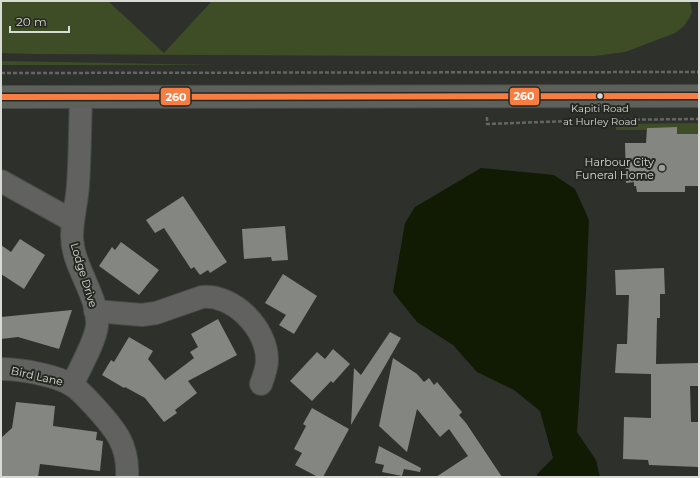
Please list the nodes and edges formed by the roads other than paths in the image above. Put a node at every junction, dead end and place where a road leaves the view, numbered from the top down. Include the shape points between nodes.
1 (699, 96) edge
2 (1, 97) edge
3 (81, 97) junction
4 (1, 181) edge
5 (73, 221) junction
6 (95, 311) junction
7 (1, 369) edge
8 (261, 384) dead end
9 (72, 385) junction
10 (127, 477) edge

1 - 3 main road
2 - 3 main road
3 - 5 street, Lodge Drive via 79,175
4 - 5 street
5 - 6 street, Lodge Drive via 74,250
6 - 8 street via 142,315 156,313 202,297 224,300 246,316 263,340 267,366
6 - 9 street, Lodge Drive via 96,327 93,340
7 - 9 street, Bird Lane via 29,372
9 - 10 street via 108,421 120,439

